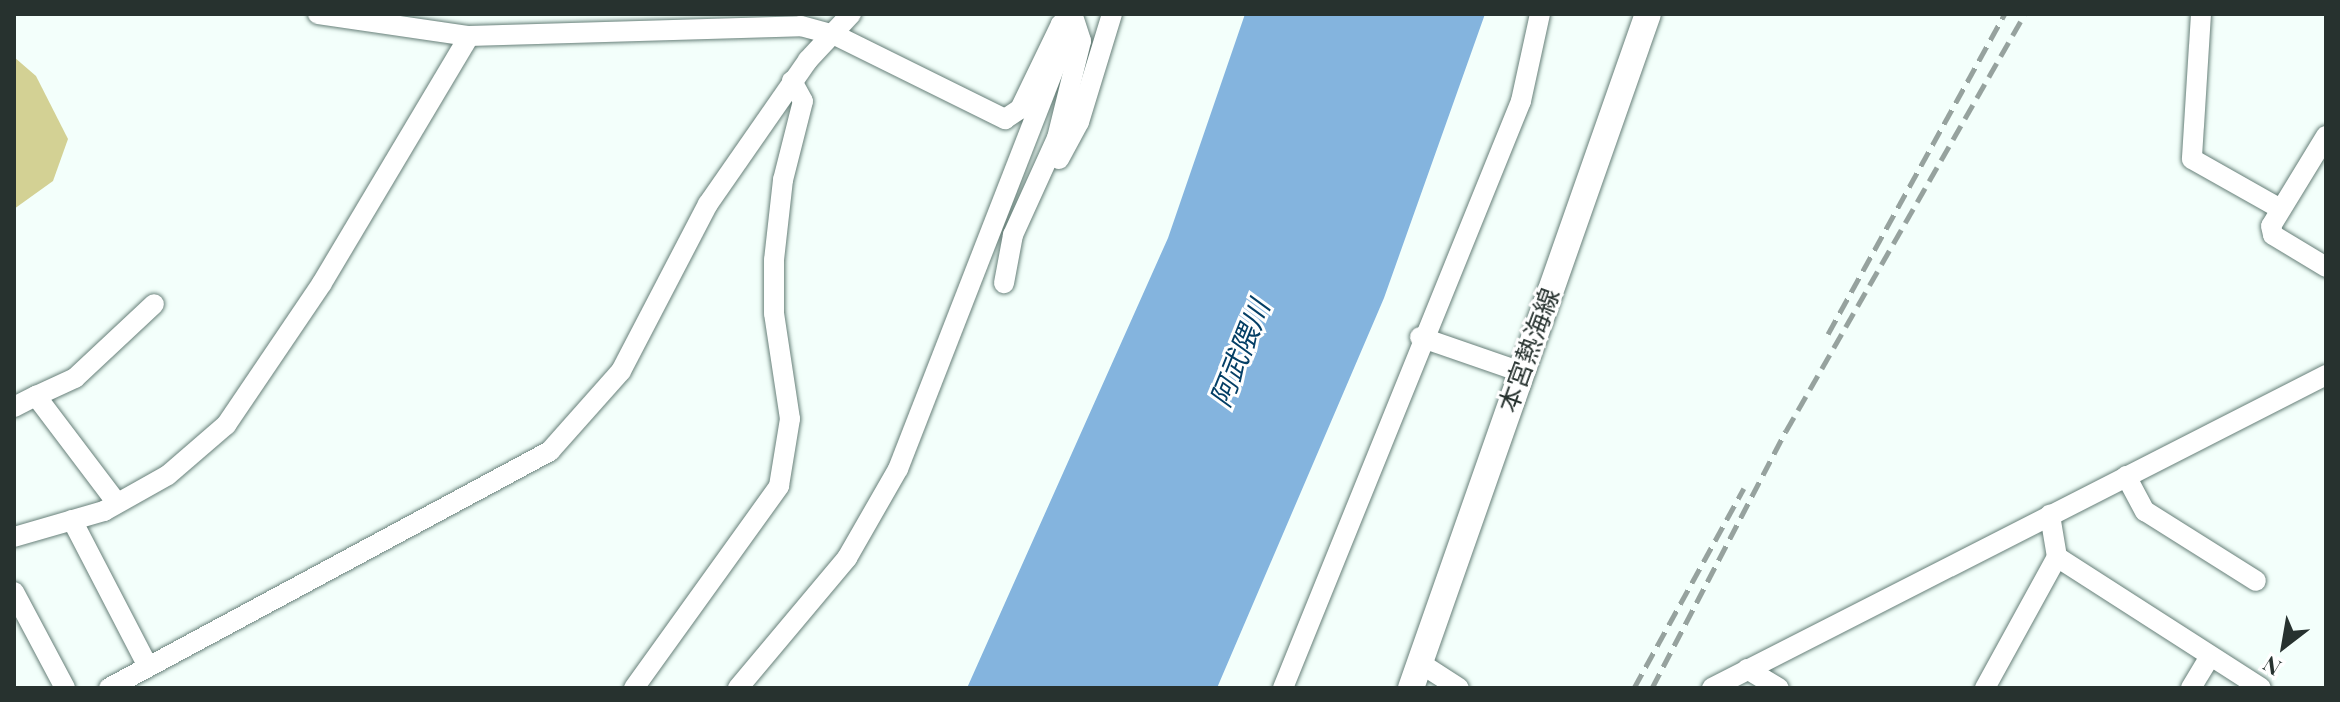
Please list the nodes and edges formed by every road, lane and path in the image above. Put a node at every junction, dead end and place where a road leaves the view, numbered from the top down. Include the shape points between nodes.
1 (318, 14) edge
2 (851, 14) edge
3 (1112, 14) edge
4 (1540, 14) edge
5 (1648, 14) edge
6 (2201, 14) edge
7 (1073, 15) edge
8 (378, 20) edge
9 (835, 35) junction
10 (469, 36) junction
11 (792, 81) junction
12 (2326, 136) edge
13 (1045, 167) junction
14 (2279, 208) junction
15 (2326, 267) edge
16 (1004, 283) dead end
17 (154, 304) dead end
18 (1420, 337) junction
19 (1524, 373) junction
20 (2326, 375) edge
21 (36, 396) junction
22 (14, 407) edge
23 (2126, 476) junction
24 (117, 503) junction
25 (2050, 515) junction
26 (72, 520) junction
27 (14, 537) edge
28 (2057, 557) junction
29 (2256, 581) dead end
30 (14, 592) edge
31 (2209, 658) junction
32 (146, 663) junction
33 (1420, 663) junction
34 (1747, 669) junction
35 (1775, 687) edge
36 (65, 688) edge
37 (109, 688) edge
38 (634, 688) edge
39 (738, 688) edge
40 (1283, 688) edge
41 (1411, 688) edge
42 (1459, 688) edge
43 (1712, 688) edge
44 (1985, 688) edge
45 (2191, 688) edge
46 (2261, 688) edge

1 - 8 street
2 - 9 street
3 - 13 street via 1079,122 1063,156
4 - 18 street via 1521,101
5 - 19 main road, 本宮熱海線
6 - 14 street via 2192,159
7 - 9 street via 1061,24 1020,109 1005,119
7 - 13 street via 1081,41
7 - 39 street via 898,469 847,558
8 - 10 street
9 - 10 street via 801,26
9 - 11 street
10 - 24 street via 239,409 188,460
11 - 32 street via 708,204 621,371 550,451
11 - 38 street via 803,101 783,180 774,260 774,313 790,419 779,486
12 - 14 street
13 - 16 street via 1013,235
14 - 15 street via 2273,235
17 - 21 street via 75,378
18 - 19 street
18 - 40 street
19 - 33 main road, 本宮熱海線
20 - 23 street
21 - 22 street
21 - 24 street
23 - 25 street
23 - 29 street via 2145,511
24 - 26 street
25 - 28 street
25 - 34 street
26 - 27 street
26 - 32 street
28 - 31 street
28 - 44 street
30 - 36 street
31 - 45 street
31 - 46 street
32 - 37 street
33 - 41 main road, 本宮熱海線
33 - 42 street
34 - 35 street
34 - 43 street

